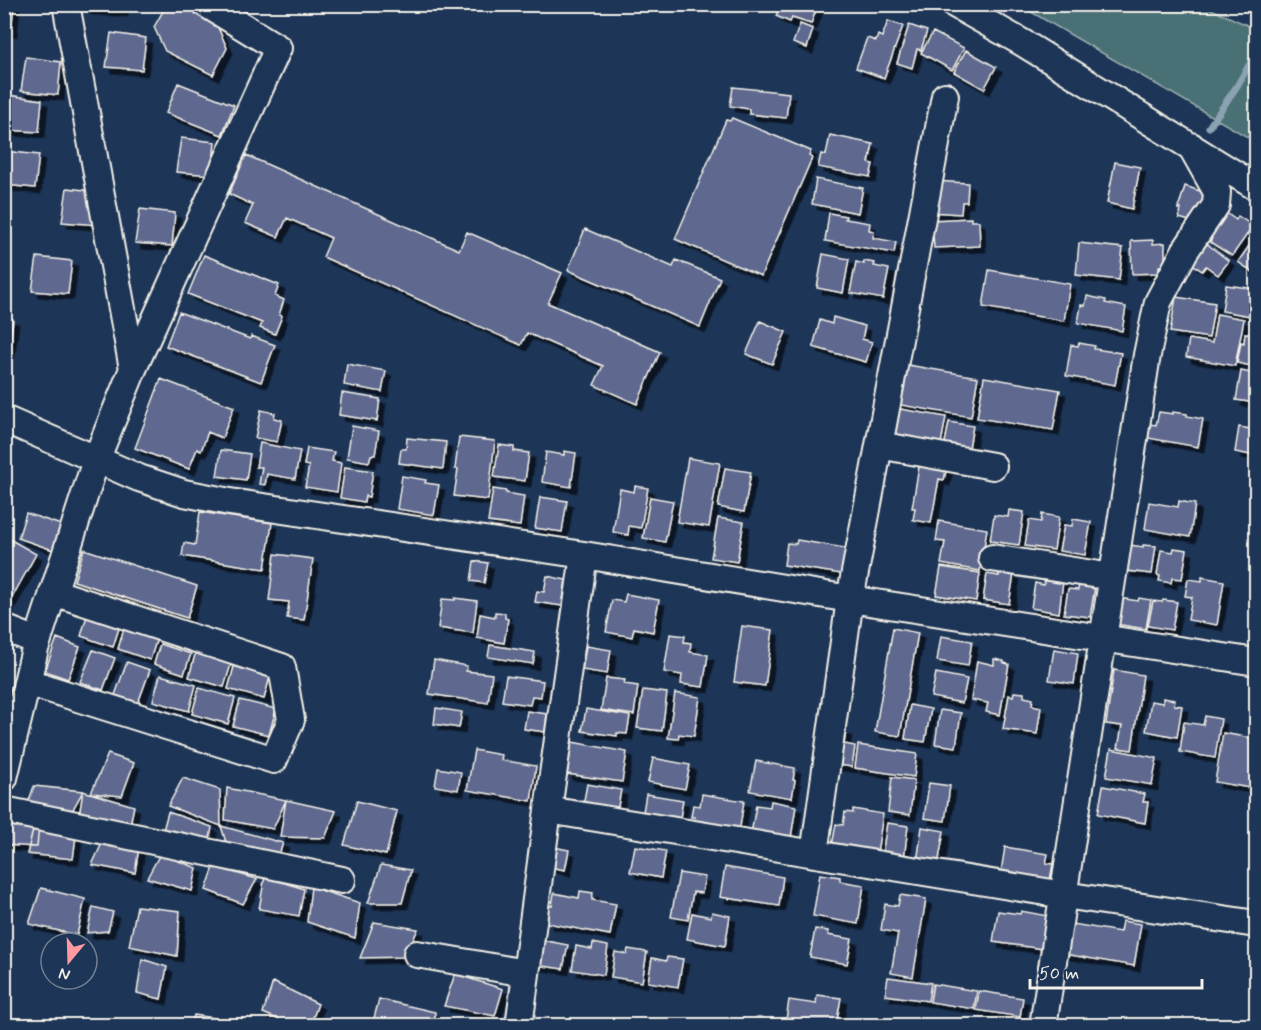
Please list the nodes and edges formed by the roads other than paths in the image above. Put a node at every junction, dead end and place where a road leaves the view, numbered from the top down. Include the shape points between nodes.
1 (66, 4) edge
2 (206, 4) edge
3 (954, 4) edge
4 (945, 96) dead end
5 (1191, 146) junction
6 (1257, 187) edge
7 (133, 369) junction
8 (4, 419) edge
9 (879, 445) junction
10 (96, 460) junction
11 (993, 466) dead end
12 (584, 555) junction
13 (992, 558) dead end
14 (1112, 577) junction
15 (53, 592) junction
16 (850, 599) junction
17 (4, 628) edge
18 (1103, 638) junction
19 (37, 641) junction
20 (1257, 662) edge
21 (27, 682) junction
22 (4, 778) edge
23 (4, 810) edge
24 (548, 810) junction
25 (814, 854) junction
26 (342, 879) dead end
27 (1065, 895) junction
28 (1257, 924) edge
29 (417, 954) dead end
30 (526, 974) junction
31 (519, 1026) edge
32 (1043, 1026) edge

1 - 7 street
2 - 7 street via 278,48
3 - 5 street
4 - 9 street
5 - 6 street
5 - 14 street via 1217,192 1216,205 1158,302
7 - 10 street
8 - 10 street
9 - 11 street
9 - 16 street
10 - 12 street via 184,493
10 - 15 street
12 - 16 street
12 - 24 street
13 - 14 street
14 - 18 street
15 - 19 street
15 - 21 street via 282,667 291,720 274,760
16 - 18 street
16 - 25 street
17 - 19 street
18 - 20 street
18 - 27 street
19 - 21 street
21 - 22 street
23 - 26 street
24 - 25 street
24 - 30 street
25 - 27 street
27 - 28 street
27 - 32 street
29 - 30 street
30 - 31 street

